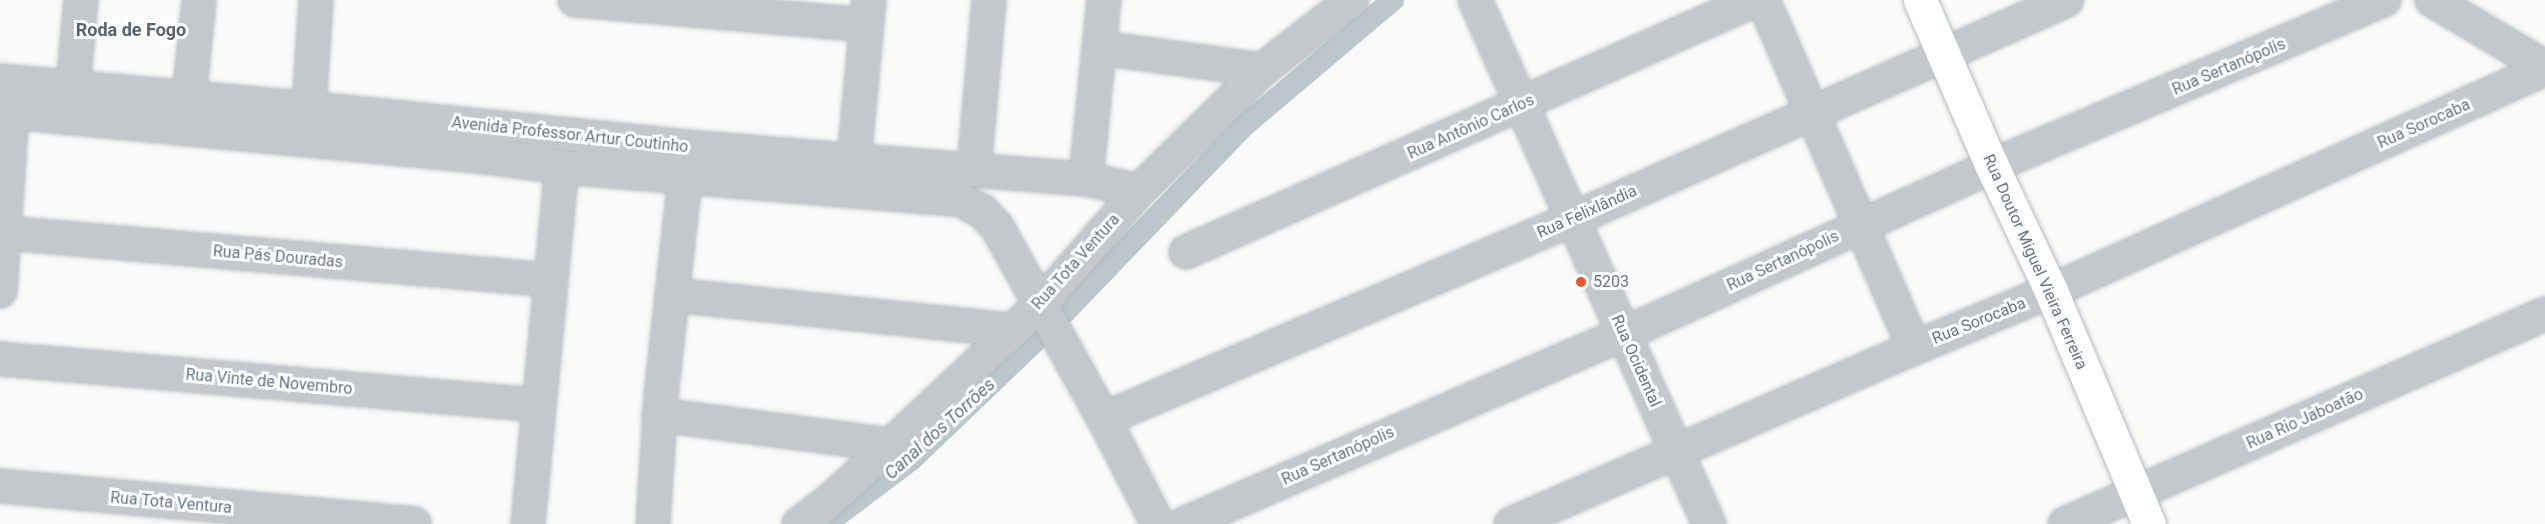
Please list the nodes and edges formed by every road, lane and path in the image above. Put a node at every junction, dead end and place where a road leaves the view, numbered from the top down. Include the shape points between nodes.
1 (81, 0) edge
2 (200, 0) edge
3 (316, 0) edge
4 (575, 0) edge
5 (989, 0) edge
6 (1104, 0) edge
7 (1352, 0) edge
8 (1475, 0) edge
9 (1755, 0) edge
10 (1763, 0) edge
11 (1920, 0) edge
12 (2067, 0) edge
13 (2384, 0) edge
14 (2432, 0) edge
15 (868, 12) edge
16 (1100, 48) junction
17 (1942, 54) junction
18 (2545, 68) edge
19 (1262, 70) junction
20 (0, 81) edge
21 (73, 87) junction
22 (189, 99) junction
23 (1522, 105) junction
24 (309, 108) junction
25 (6, 111) edge
26 (1811, 114) junction
27 (854, 161) junction
28 (1992, 166) junction
29 (562, 167) junction
30 (975, 169) junction
31 (685, 178) junction
32 (1086, 179) junction
33 (1139, 191) junction
34 (1573, 219) junction
35 (1862, 225) junction
36 (5, 233) junction
37 (1186, 252) dead end
38 (551, 280) junction
39 (0, 291) edge
40 (2051, 291) junction
41 (672, 295) junction
42 (1040, 305) junction
43 (2545, 314) edge
44 (1012, 330) junction
45 (1623, 334) junction
46 (1914, 348) junction
47 (0, 359) edge
48 (538, 405) junction
49 (659, 415) junction
50 (1104, 418) junction
51 (891, 445) junction
52 (1676, 450) junction
53 (0, 486) edge
54 (2137, 492) junction
55 (352, 522) edge
56 (414, 524) edge
57 (528, 524) edge
58 (653, 524) edge
59 (800, 524) edge
60 (1158, 524) edge
61 (1184, 524) edge
62 (1511, 524) edge
63 (1709, 524) edge
64 (2065, 524) edge
65 (2149, 524) edge

1 - 21 street
2 - 22 street
3 - 24 street
4 - 15 street
5 - 30 street
6 - 16 street
7 - 19 street, Rua Tota Ventura
8 - 23 street, Rua Ocidental
9 - 23 street, Rua Antônio Carlos
10 - 26 street
11 - 17 main road, Rua Doutor Miguel Vieira Ferreira
12 - 17 street, Rua Felixlândia
13 - 28 street, Rua Sertanópolis
14 - 18 street
15 - 27 street
16 - 19 street
16 - 32 street
17 - 26 street, Rua Felixlândia
17 - 28 main road, Rua Doutor Miguel Vieira Ferreira
18 - 40 street, Rua Sorocaba
19 - 33 street, Rua Tota Ventura
20 - 21 street, Avenida Professor Artur Coutinho
21 - 22 street, Avenida Professor Artur Coutinho
22 - 24 street, Avenida Professor Artur Coutinho
23 - 34 street, Rua Ocidental
23 - 37 street, Rua Antônio Carlos
24 - 27 street, Avenida Professor Artur Coutinho
25 - 29 street, Avenida Professor Artur Coutinho
25 - 36 street
26 - 34 street, Rua Felixlândia
26 - 35 street
27 - 30 street, Avenida Professor Artur Coutinho
28 - 35 street, Rua Sertanópolis
28 - 40 main road, Rua Doutor Miguel Vieira Ferreira
29 - 31 street, Avenida Professor Artur Coutinho
29 - 38 street
30 - 32 street, Avenida Professor Artur Coutinho
31 - 41 street
31 - 42 street, Avenida Professor Artur Coutinho via 961,200 982,211 997,227
32 - 33 street, Avenida Professor Artur Coutinho
33 - 42 street, Rua Tota Ventura
34 - 45 street, Rua Ocidental
34 - 50 street, Rua Felixlândia
35 - 45 street, Rua Sertanópolis
35 - 46 street
36 - 38 street, Rua Pás Douradas
36 - 39 street
38 - 48 street
40 - 46 street, Rua Sorocaba
40 - 54 main road, Rua Doutor Miguel Vieira Ferreira
41 - 44 street
41 - 49 street
42 - 44 street, Rua Tota Ventura
42 - 50 street, Avenida Professor Artur Coutinho
43 - 54 street, Rua Rio Jaboatão
44 - 51 street, Rua Tota Ventura
45 - 52 street, Rua Ocidental
45 - 61 street, Rua Sertanópolis
46 - 52 street, Rua Sorocaba
47 - 48 street, Rua Vinte de Novembro
48 - 57 street
49 - 51 street
49 - 58 street
50 - 60 street, Avenida Professor Artur Coutinho
51 - 59 street, Rua Tota Ventura
52 - 62 street, Rua Sorocaba
52 - 63 street, Rua Ocidental
53 - 55 street, Rua Tota Ventura
54 - 64 street, Rua Rio Jaboatão
54 - 65 main road, Rua Doutor Miguel Vieira Ferreira
55 - 56 street, Rua Tota Ventura

